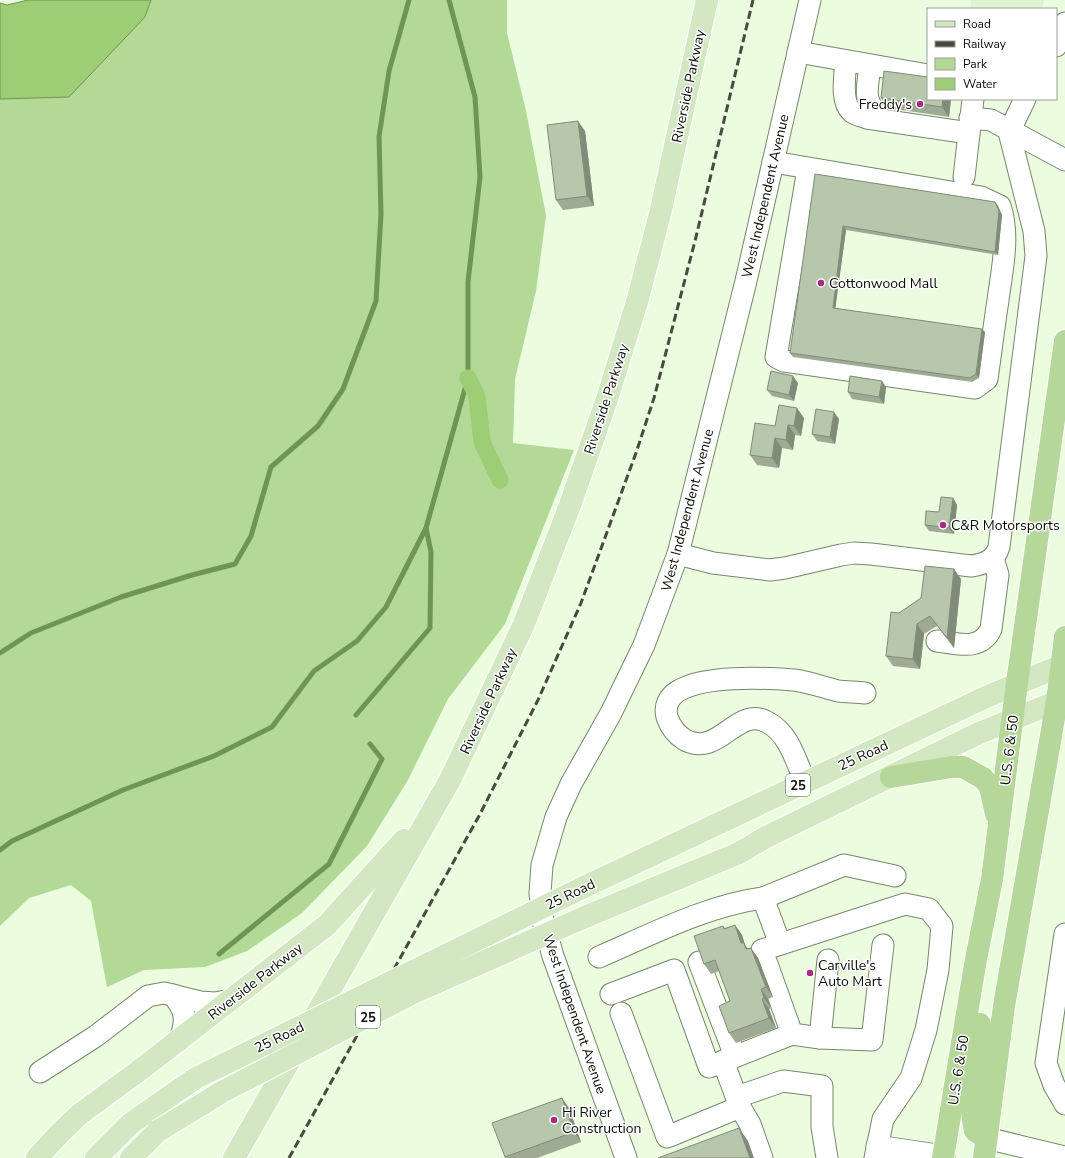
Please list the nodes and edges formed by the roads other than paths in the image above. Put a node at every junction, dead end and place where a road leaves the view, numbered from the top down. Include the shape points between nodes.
1 (707, 0) edge
2 (810, 0) edge
3 (1065, 23) edge
4 (1057, 43) edge
5 (798, 52) junction
6 (846, 61) junction
7 (870, 66) junction
8 (927, 75) edge
9 (1025, 100) edge
10 (970, 117) edge
11 (881, 120) junction
12 (1010, 132) junction
13 (1065, 160) edge
14 (773, 162) junction
15 (808, 169) junction
16 (964, 177) dead end
17 (1022, 188) junction
18 (991, 201) junction
19 (1000, 280) junction
20 (1034, 287) junction
21 (995, 317) junction
22 (1029, 322) junction
23 (1065, 341) edge
24 (678, 554) junction
25 (993, 558) junction
26 (1065, 637) edge
27 (937, 641) dead end
28 (1063, 665) edge
29 (1017, 683) junction
30 (865, 693) dead end
31 (1061, 700) edge
32 (1013, 719) junction
33 (890, 777) junction
34 (450, 780) junction
35 (805, 782) junction
36 (895, 876) dead end
37 (992, 879) junction
38 (763, 898) junction
39 (1065, 934) edge
40 (780, 944) junction
41 (884, 945) dead end
42 (599, 957) dead end
43 (976, 959) junction
44 (828, 960) dead end
45 (699, 962) edge
46 (611, 994) dead end
47 (173, 995) junction
48 (231, 1000) junction
49 (622, 1013) dead end
50 (792, 1034) junction
51 (820, 1038) junction
52 (180, 1039) junction
53 (729, 1058) junction
54 (40, 1072) dead end
55 (738, 1102) junction
56 (1065, 1104) edge
57 (985, 1148) edge
58 (876, 1152) edge
59 (944, 1157) edge
60 (1065, 1157) edge
61 (37, 1158) edge
62 (96, 1158) edge
63 (131, 1158) edge
64 (234, 1158) edge
65 (626, 1158) edge
66 (762, 1158) edge
67 (827, 1158) edge

1 - 34 main road, Riverside Parkway via 660,214 637,302 607,399 524,624
2 - 5 street, West Independent Avenue
3 - 4 street
5 - 6 street
5 - 14 street, West Independent Avenue
6 - 7 street
6 - 11 street via 845,100 849,109 853,114
7 - 8 street
7 - 11 street via 867,98 870,107
9 - 12 street
10 - 11 street
10 - 12 street via 991,120
10 - 16 street
12 - 13 street
12 - 17 street
14 - 15 street
14 - 24 street, West Independent Avenue
15 - 18 street via 981,197
15 - 21 street via 776,357 784,361 975,388 987,379
17 - 18 street
17 - 20 street via 1034,231
18 - 19 street via 1000,206 1004,216
19 - 20 street
19 - 21 street
20 - 22 street
21 - 22 street
22 - 25 street via 999,547
23 - 29 highway, U.S. 6 & 50
24 - 25 street via 713,563 770,570 854,553 971,566
24 - 65 street, West Independent Avenue via 635,664 556,817 547,843 540,880 543,921 553,956
25 - 27 street via 998,575 988,636 983,641 968,645
26 - 28 highway
28 - 29 main road, 25 Road / 25
28 - 31 highway
29 - 32 highway, U.S. 6 & 50
29 - 35 main road, 25 Road / 25
30 - 35 street via 839,691 795,680 723,680 693,684 675,692 670,698 667,716 671,725 683,739 692,744 702,745 711,742 751,719 758,718 775,726 788,742
31 - 32 main road, 25 Road / 25
31 - 57 highway via 1004,1006
32 - 33 main road, 25 Road / 25
32 - 37 highway, U.S. 6 & 50
33 - 37 highway via 963,767 982,778 990,787 996,814 997,834
33 - 63 main road, 25 Road / 25, bridge via 766,837 739,853 413,993 222,1092 158,1131
34 - 48 main road, Riverside Parkway via 397,850 327,925
34 - 64 main road, Riverside Parkway
35 - 62 main road, 25 Road / 25, bridge via 580,889 196,1078 130,1124
36 - 38 street via 844,865
37 - 43 highway, U.S. 6 & 50
38 - 40 street
38 - 42 street via 741,901
39 - 56 street via 1046,1063
40 - 50 street via 762,950
40 - 58 street via 905,904 929,909 942,926 938,970 926,1030 911,1078 883,1119
41 - 51 street via 872,1040
43 - 57 highway via 983,1003 971,1115 975,1131
43 - 59 highway, U.S. 6 & 50
44 - 51 street
45 - 53 street
46 - 53 street via 674,970 708,1067
47 - 48 street via 200,1002
47 - 52 street via 181,1005 185,1018
47 - 54 street via 157,993 140,1001 96,1036
48 - 52 main road, Riverside Parkway
49 - 55 street via 667,1136
50 - 51 street
50 - 53 street
52 - 61 main road, Riverside Parkway via 80,1114
53 - 55 street
55 - 66 street via 750,1124
55 - 67 street via 783,1081 822,1086 822,1127
57 - 60 street
58 - 59 street

